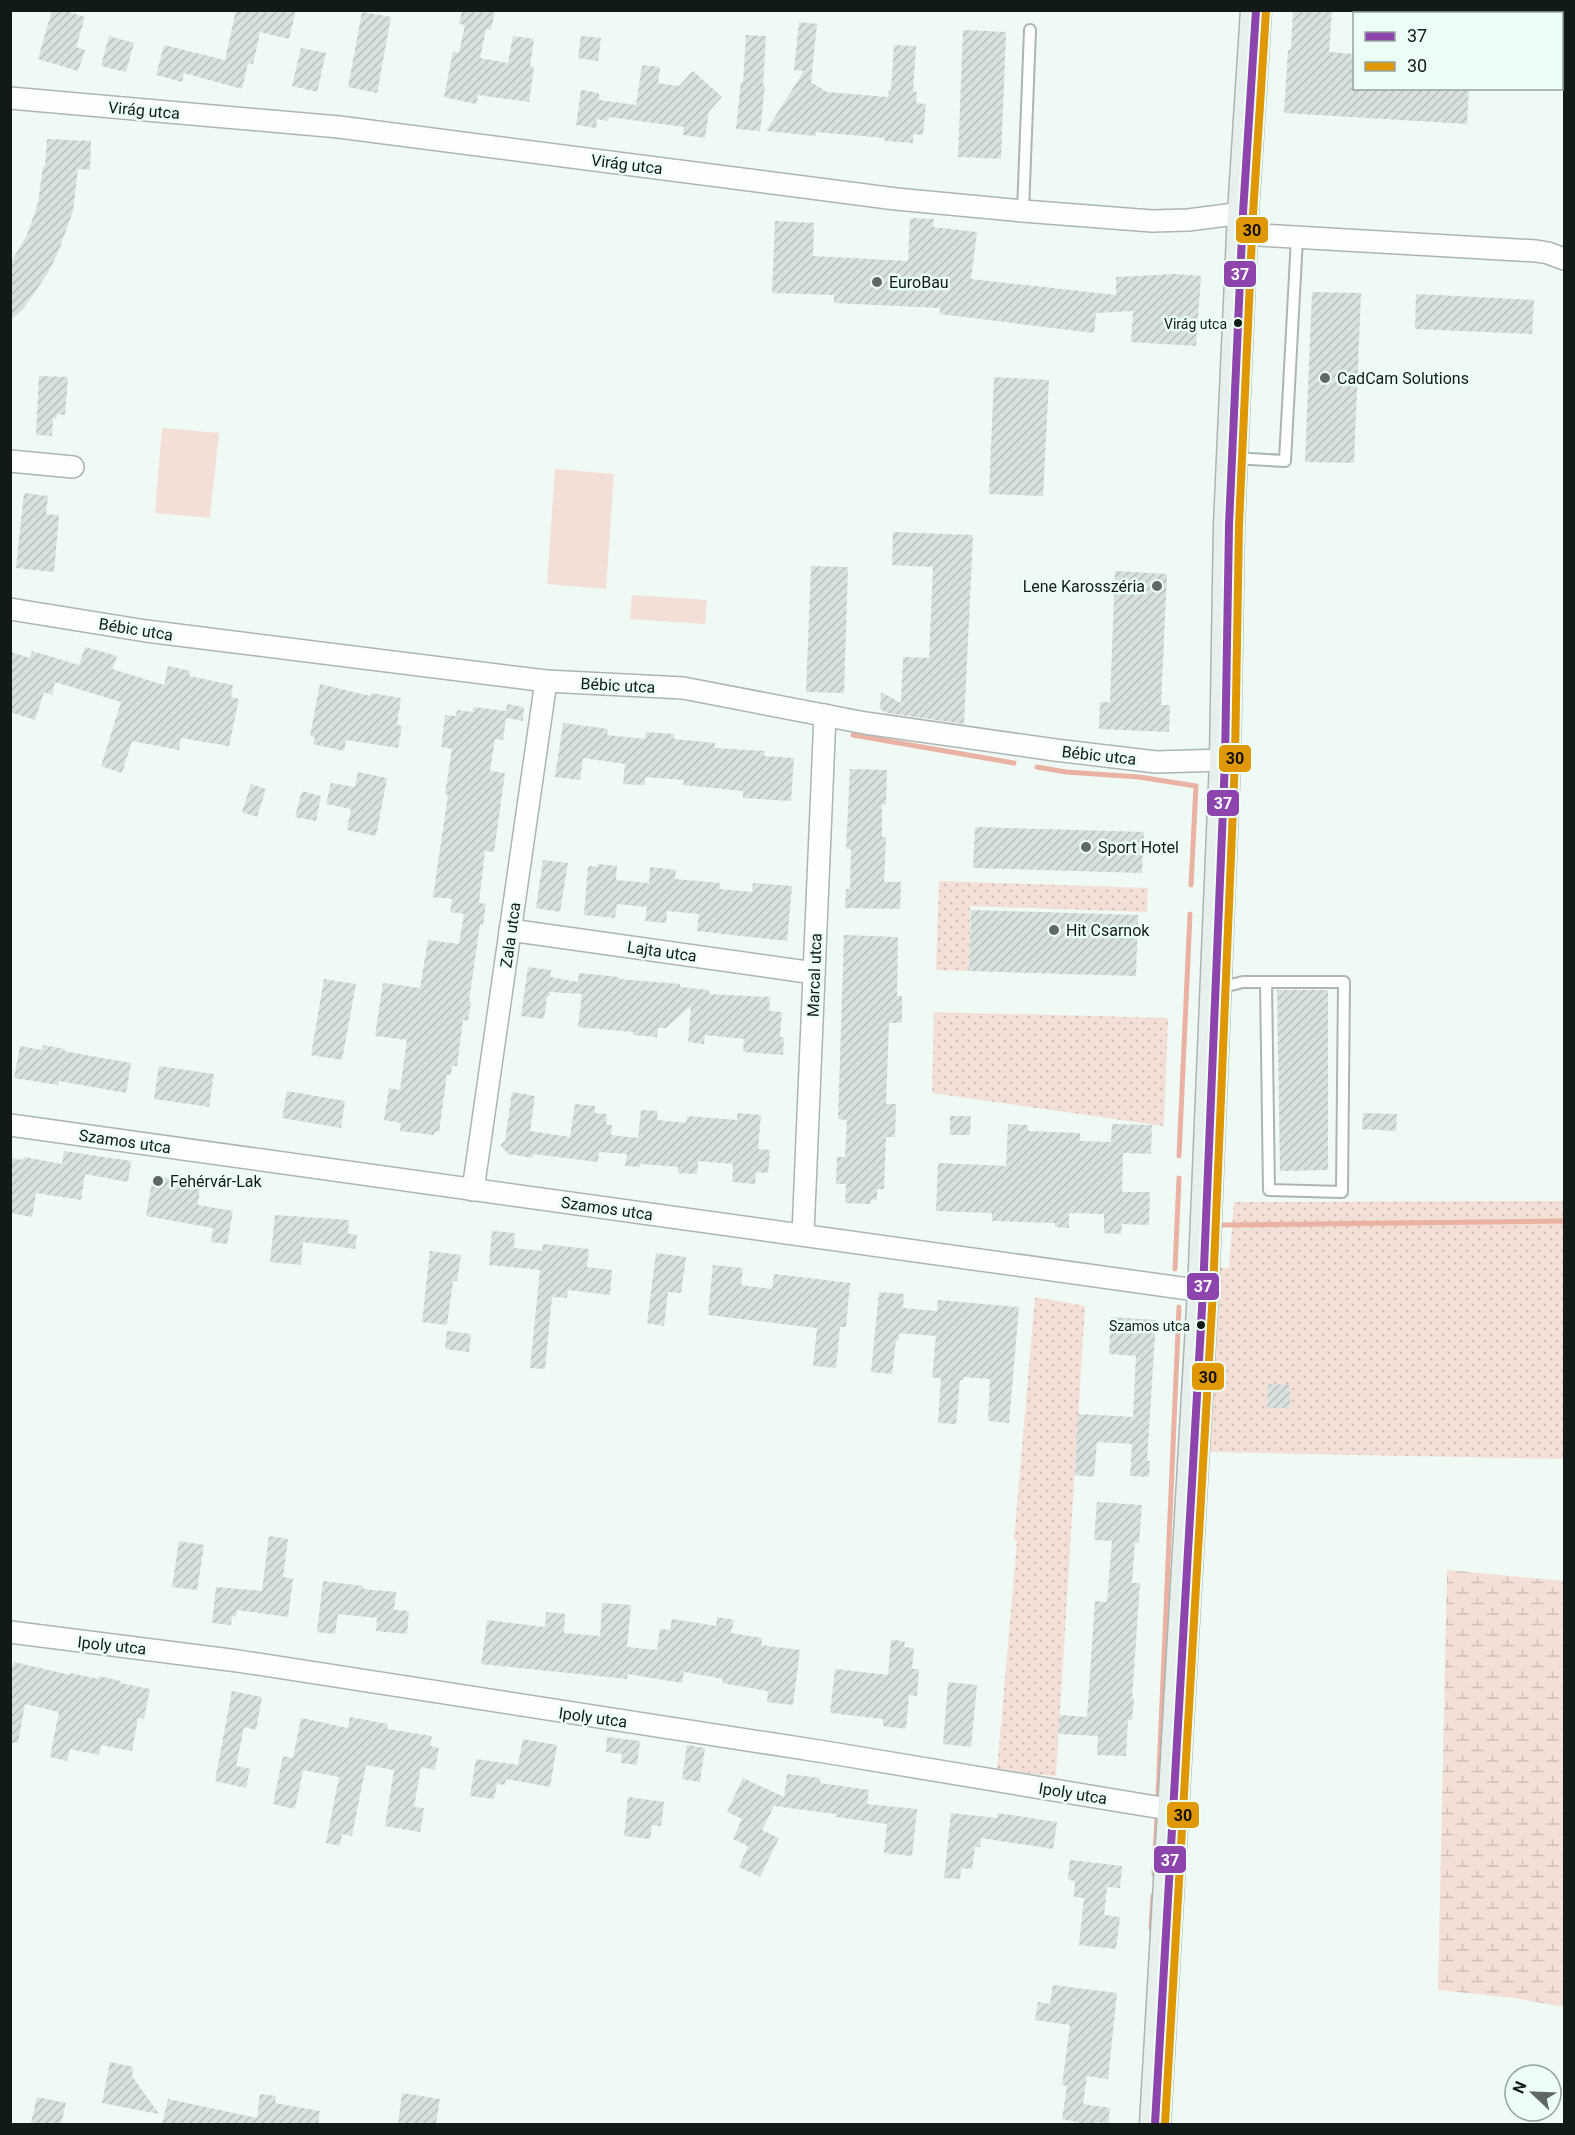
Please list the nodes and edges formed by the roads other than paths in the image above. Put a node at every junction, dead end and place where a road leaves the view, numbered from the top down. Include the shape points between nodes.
1 (1256, 10) edge
2 (1030, 30) dead end
3 (10, 98) edge
4 (1023, 211) junction
5 (1243, 223) junction
6 (1297, 238) junction
7 (1564, 259) edge
8 (1232, 458) junction
9 (10, 461) edge
10 (73, 467) dead end
11 (10, 609) edge
12 (546, 681) junction
13 (825, 715) junction
14 (1225, 760) junction
15 (510, 930) junction
16 (814, 973) junction
17 (1266, 982) junction
18 (1215, 989) junction
19 (10, 1125) edge
20 (473, 1190) junction
21 (802, 1234) junction
22 (1203, 1291) junction
23 (10, 1632) edge
24 (1174, 1810) junction
25 (1155, 2124) edge

1 - 5 street
2 - 4 lane
3 - 4 street, Virág utca via 339,127 896,199
4 - 5 street, Virág utca
5 - 6 street, Virág utca
5 - 8 street
6 - 7 street, Virág utca via 1536,251
6 - 8 lane via 1285,461
8 - 14 street
9 - 10 street
11 - 12 street, Bébic utca via 146,631
12 - 13 street, Bébic utca via 683,688
12 - 15 street, Zala utca
13 - 14 street, Bébic utca via 1122,758
13 - 16 street, Marcal utca
14 - 18 street
15 - 16 street, Lajta utca
15 - 20 street, Zala utca
16 - 21 street, Marcal utca
17 - 17 lane via 1344,982 1342,1191 1269,1190
17 - 18 lane via 1243,982
18 - 22 street
19 - 20 street, Szamos utca
20 - 21 street, Szamos utca
21 - 22 street, Szamos utca
22 - 24 street
23 - 24 street, Ipoly utca via 227,1659
24 - 25 street

